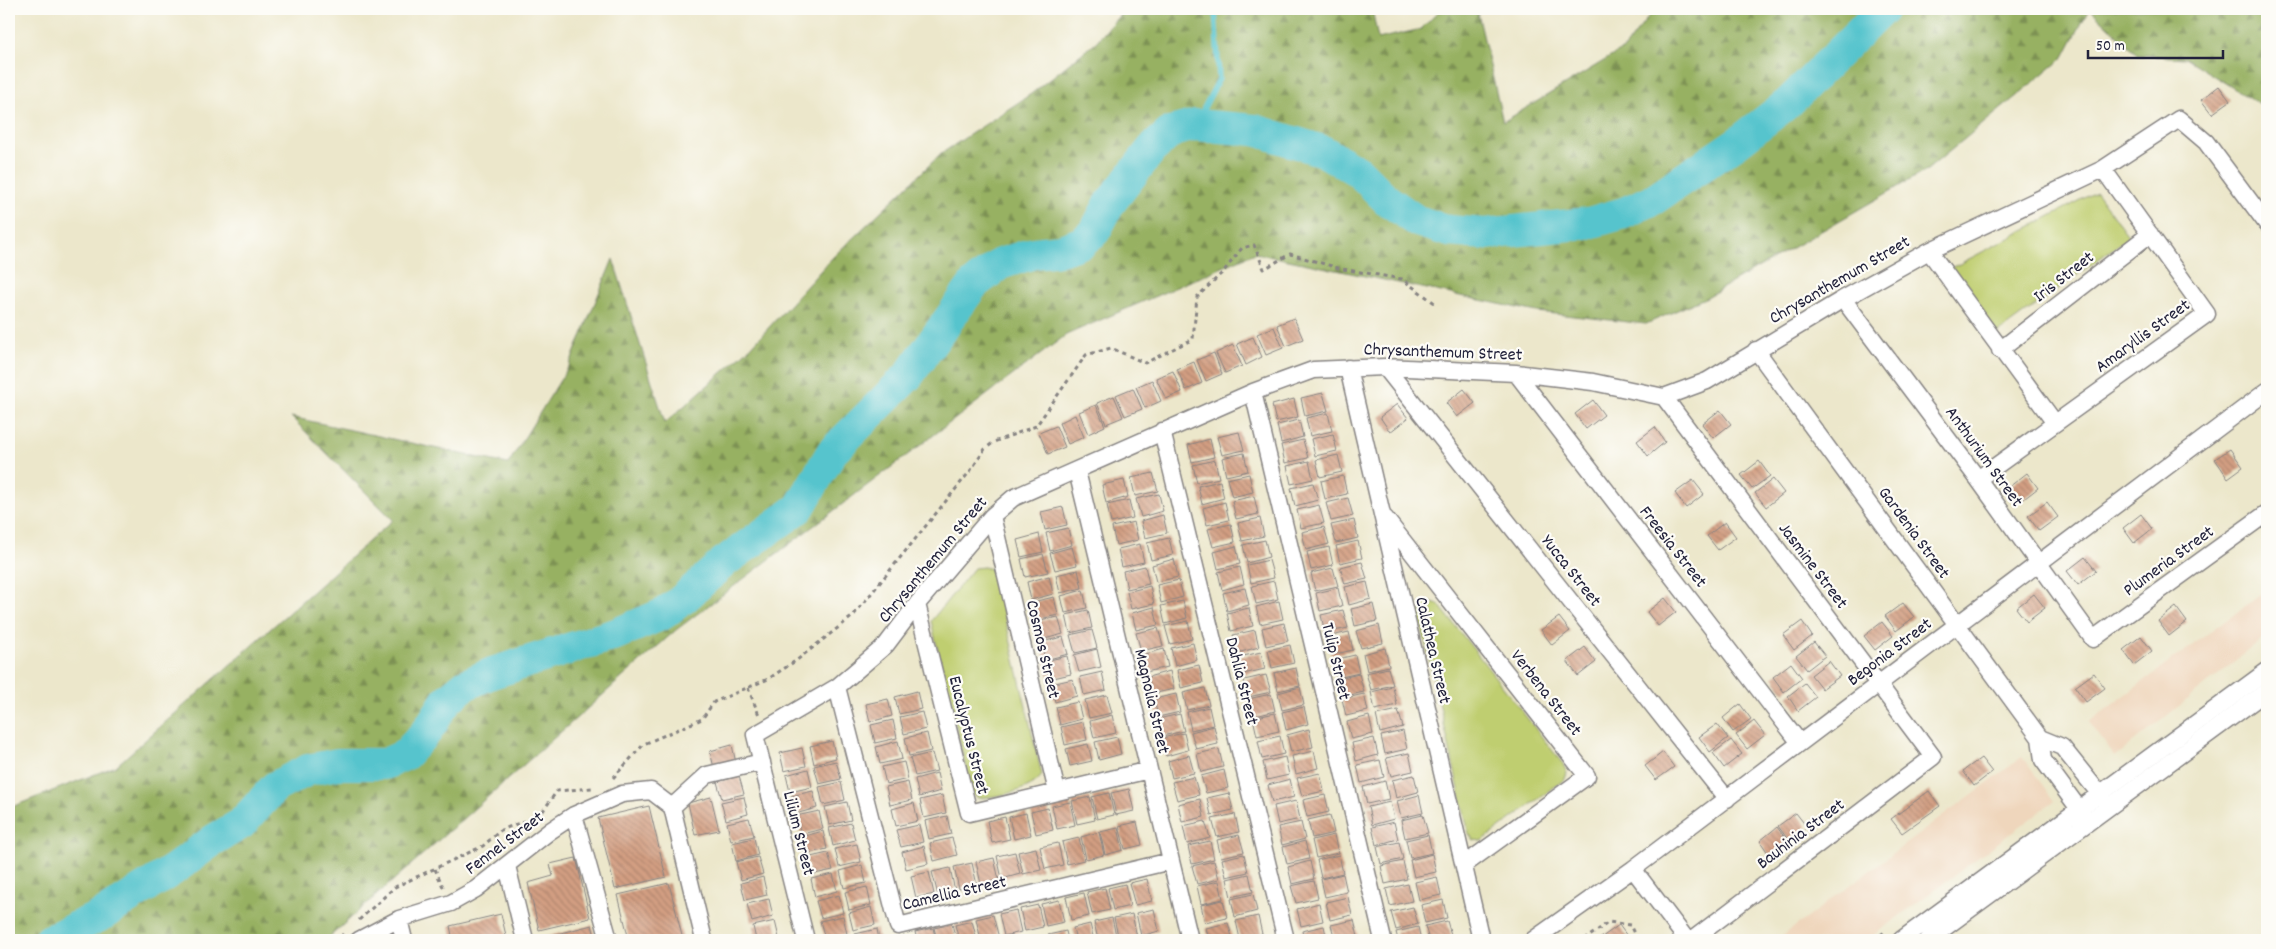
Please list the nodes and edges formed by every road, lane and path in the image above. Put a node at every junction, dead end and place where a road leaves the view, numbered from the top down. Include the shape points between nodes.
1 (2103, 169) junction
2 (2267, 224) edge
3 (2150, 234) junction
4 (1929, 251) junction
5 (1843, 299) junction
6 (1436, 304) dead end
7 (1756, 350) junction
8 (2000, 350) junction
9 (1385, 367) junction
10 (1348, 368) junction
11 (1516, 373) junction
12 (2267, 391) edge
13 (1253, 392) junction
14 (1664, 397) junction
15 (2055, 423) junction
16 (1162, 431) junction
17 (1077, 471) junction
18 (1978, 478) junction
19 (1382, 513) junction
20 (2267, 513) edge
21 (992, 516) junction
22 (2038, 563) junction
23 (917, 604) junction
24 (1957, 624) junction
25 (2093, 639) joint
26 (2267, 671) edge
27 (1878, 684) junction
28 (838, 687) junction
29 (748, 688) junction
30 (2267, 691) edge
31 (760, 733) junction
32 (2040, 738) junction
33 (1800, 743) junction
34 (1933, 757) joint
35 (762, 762) junction
36 (1149, 770) junction
37 (610, 780) dead end
38 (596, 787) dead end
39 (1057, 792) junction
40 (1726, 799) junction
41 (2105, 800) junction
42 (672, 806) junction
43 (574, 815) junction
44 (2084, 816) junction
45 (1171, 861) junction
46 (1464, 865) junction
47 (507, 866) junction
48 (435, 869) junction
49 (1633, 869) junction
50 (451, 903) junction
51 (400, 919) junction
52 (358, 920) dead end
53 (344, 934) dead end
54 (1895, 934) edge
55 (336, 940) edge
56 (359, 940) edge
57 (404, 940) edge
58 (525, 940) edge
59 (609, 940) edge
60 (704, 940) edge
61 (806, 940) edge
62 (1190, 940) edge
63 (1286, 940) edge
64 (1383, 940) edge
65 (1481, 940) edge
66 (1533, 940) edge
67 (1584, 940) edge
68 (1637, 940) edge
69 (1687, 940) edge
70 (1692, 940) edge
71 (1874, 940) edge
72 (1928, 940) edge

1 - 2 street, Chrysanthemum Street via 2179,119 2206,142
1 - 3 street, Amaryllis Street
1 - 4 street, Chrysanthemum Street
3 - 8 street, Iris Street
3 - 15 street, Amaryllis Street via 2207,314
4 - 5 street, Chrysanthemum Street
4 - 8 street
5 - 7 street, Chrysanthemum Street
5 - 18 street, Anthurium Street
6 - 29 path via 1402,279 1342,269 1290,254 1264,269 1254,245 1242,248 1197,297 1193,339 1145,363 1111,348 1086,355 1036,426 985,448 971,470 853,616 797,660
7 - 14 street, Chrysanthemum Street via 1707,381
7 - 24 street, Gardenia Street
8 - 15 street
9 - 10 street, Chrysanthemum Street
9 - 11 street, Chrysanthemum Street
9 - 40 street, Yucca Street
10 - 13 street, Chrysanthemum Street via 1313,370
10 - 19 street, Calathea Street
11 - 14 street, Chrysanthemum Street via 1593,382
11 - 33 street, Freesia Street
12 - 22 street, Begonia Street
13 - 16 street, Chrysanthemum Street
13 - 64 street, Tulip Street
14 - 27 street, Jasmine Street
15 - 18 street, Amaryllis Street
16 - 17 street, Chrysanthemum Street
16 - 63 street, Dahlia Street
17 - 21 street, Chrysanthemum Street via 1013,498
17 - 36 street, Magnolia Street
18 - 22 street, Anthurium Street
19 - 46 street, Calathea Street
19 - 46 street, Verbena Street via 1588,776
20 - 25 street, Plumeria Street
21 - 23 street, Chrysanthemum Street
21 - 39 street, Cosmos Street
22 - 24 street, Begonia Street
22 - 25 street, Anthurium Street
23 - 28 street, Chrysanthemum Street via 886,645
23 - 39 street, Eucalyptus Street via 969,813
24 - 27 street, Begonia Street
24 - 32 street, Gardenia Street
26 - 41 street
27 - 33 street, Begonia Street
27 - 34 street, Jasmine Street
28 - 31 street, Chrysanthemum Street
28 - 45 street, Camellia Street via 898,926
29 - 31 path
29 - 37 path via 714,702 702,719 644,744
30 - 41 street
31 - 35 street, Lilium Street
32 - 41 street via 2062,747
32 - 44 street, Gardenia Street via 2043,760
33 - 40 street, Begonia Street
34 - 70 street, Bauhinia Street
35 - 42 street via 707,775
35 - 61 street, Lilium Street
36 - 39 street, Eucalyptus Street
36 - 45 street, Magnolia Street
38 - 48 path via 557,791 540,816 501,830 484,846
40 - 49 street, Begonia Street
41 - 44 street
42 - 43 street, Fennel Street via 651,791 622,794
42 - 60 street
43 - 47 street, Fennel Street
43 - 59 street
44 - 54 street
44 - 72 street
45 - 62 street, Magnolia Street
46 - 65 street, Calathea Street
47 - 50 street, Fennel Street
47 - 58 street
48 - 50 path
48 - 52 path via 395,887
49 - 66 street, Begonia Street
49 - 69 street
50 - 51 street, Fennel Street
51 - 56 street, Fennel Street
51 - 57 street
53 - 55 path
54 - 71 path
67 - 68 path via 1609,922 1630,925

